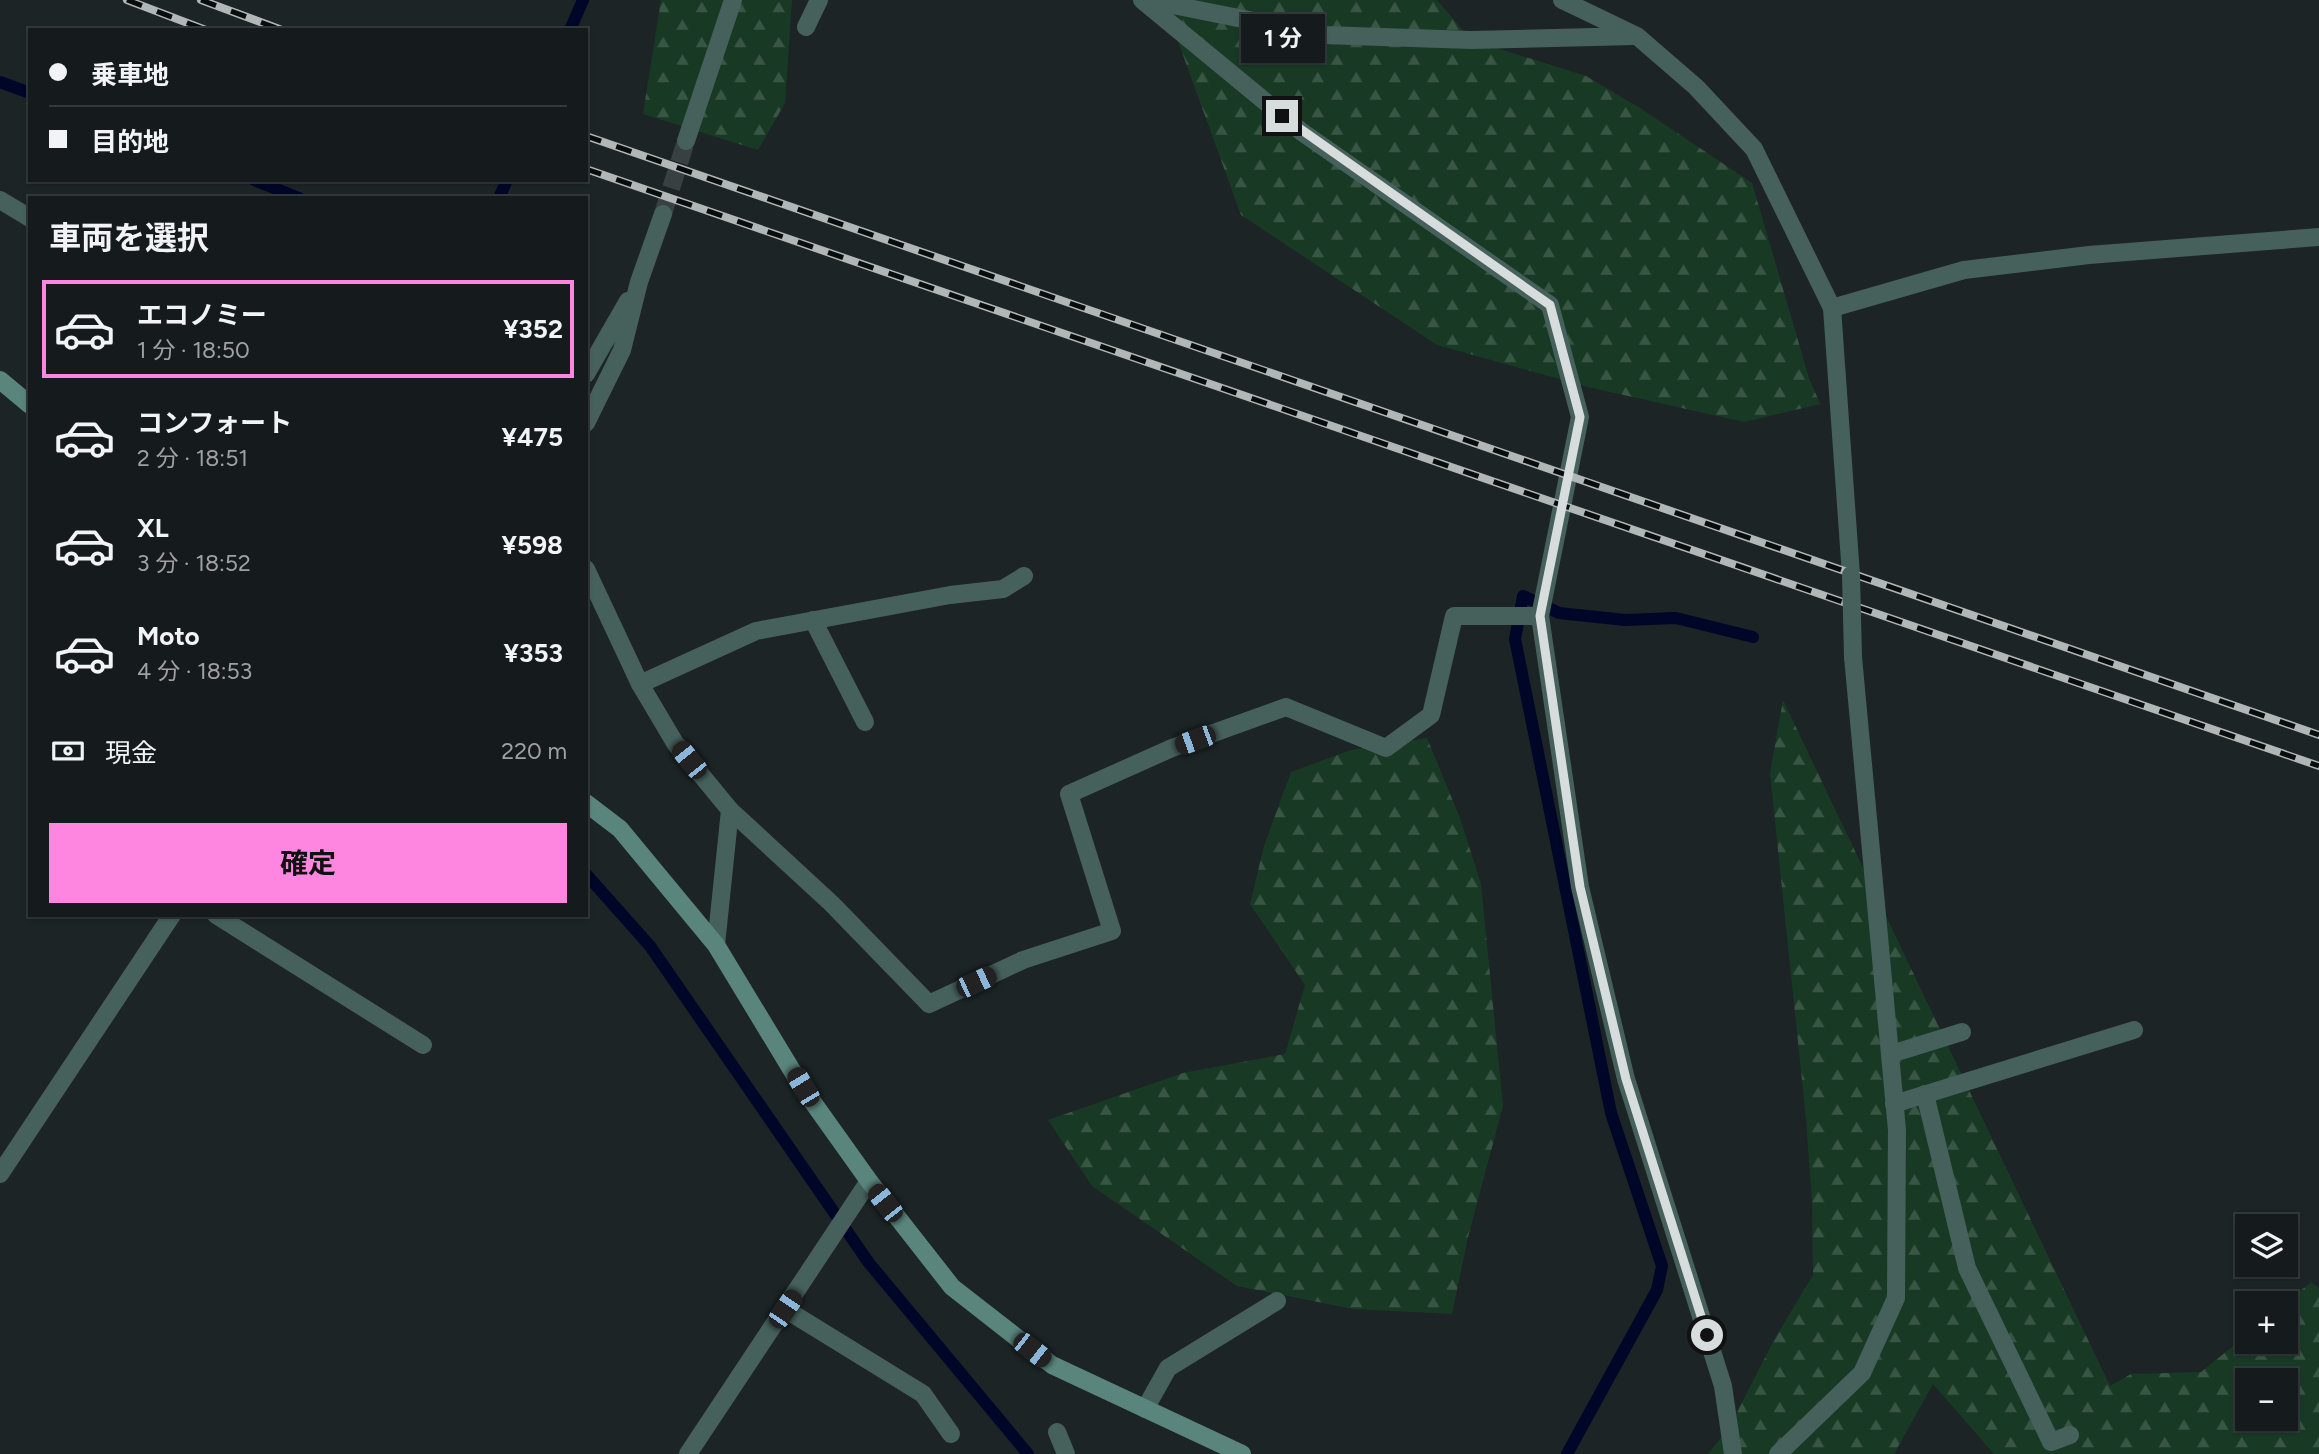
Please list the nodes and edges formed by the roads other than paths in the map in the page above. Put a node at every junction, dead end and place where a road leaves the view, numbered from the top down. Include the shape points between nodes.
1 (733, 0) edge
2 (819, 0) edge
3 (1142, 0) edge
4 (1149, 0) edge
5 (1562, 0) edge
6 (806, 27) dead end
7 (1637, 36) junction
8 (686, 141) tunnel mouth
9 (0, 200) edge
10 (663, 214) tunnel mouth
11 (28, 217) edge
12 (2319, 237) edge
13 (639, 282) junction
14 (1832, 308) junction
15 (588, 371) edge
16 (0, 380) edge
17 (28, 403) edge
18 (588, 419) edge
19 (588, 573) edge
20 (1024, 576) dead end
21 (1539, 615) junction
22 (813, 620) junction
23 (640, 684) junction
24 (865, 722) dead end
25 (588, 805) edge
26 (730, 810) junction
27 (171, 917) edge
28 (219, 917) edge
29 (716, 945) junction
30 (2134, 1030) dead end
31 (1962, 1032) dead end
32 (423, 1045) dead end
33 (1891, 1054) junction
34 (1924, 1094) junction
35 (1894, 1104) junction
36 (0, 1174) edge
37 (869, 1181) junction
38 (1277, 1301) dead end
39 (785, 1309) junction
40 (1145, 1409) junction
41 (1057, 1432) dead end
42 (951, 1434) dead end
43 (2070, 1435) dead end
44 (688, 1454) edge
45 (1066, 1454) edge
46 (1242, 1454) edge
47 (1733, 1454) edge
48 (1778, 1454) edge

1 - 8 street
2 - 6 street
3 - 21 street via 1302,132 1550,305 1580,417
4 - 7 street via 1323,35 1471,40
5 - 7 street
7 - 14 street via 1696,87 1754,149
9 - 11 street
10 - 13 street
12 - 14 street via 1964,270
13 - 15 street
13 - 18 street via 622,350
14 - 33 street, bridge via 1847,487 1853,657
16 - 17 street
19 - 23 street
20 - 22 street via 1003,589
21 - 26 street via 1454,615 1431,715 1386,748 1286,707 1172,748 1069,794 1112,931 1023,960 929,1004 832,904
21 - 47 street via 1580,887 1626,1079 1723,1386
22 - 23 street via 756,631
22 - 24 street
23 - 26 street via 675,743
25 - 29 street via 620,829
26 - 29 street
27 - 36 street
28 - 32 street
29 - 37 street via 803,1087
30 - 34 street
31 - 33 street
33 - 35 street
34 - 35 street
34 - 43 street via 1967,1268 2051,1443
35 - 48 street via 1896,1298 1862,1373
37 - 39 street
37 - 40 street via 952,1287 1052,1365
38 - 40 street via 1168,1368
39 - 42 street via 923,1394
39 - 44 street
40 - 46 street
41 - 45 street

